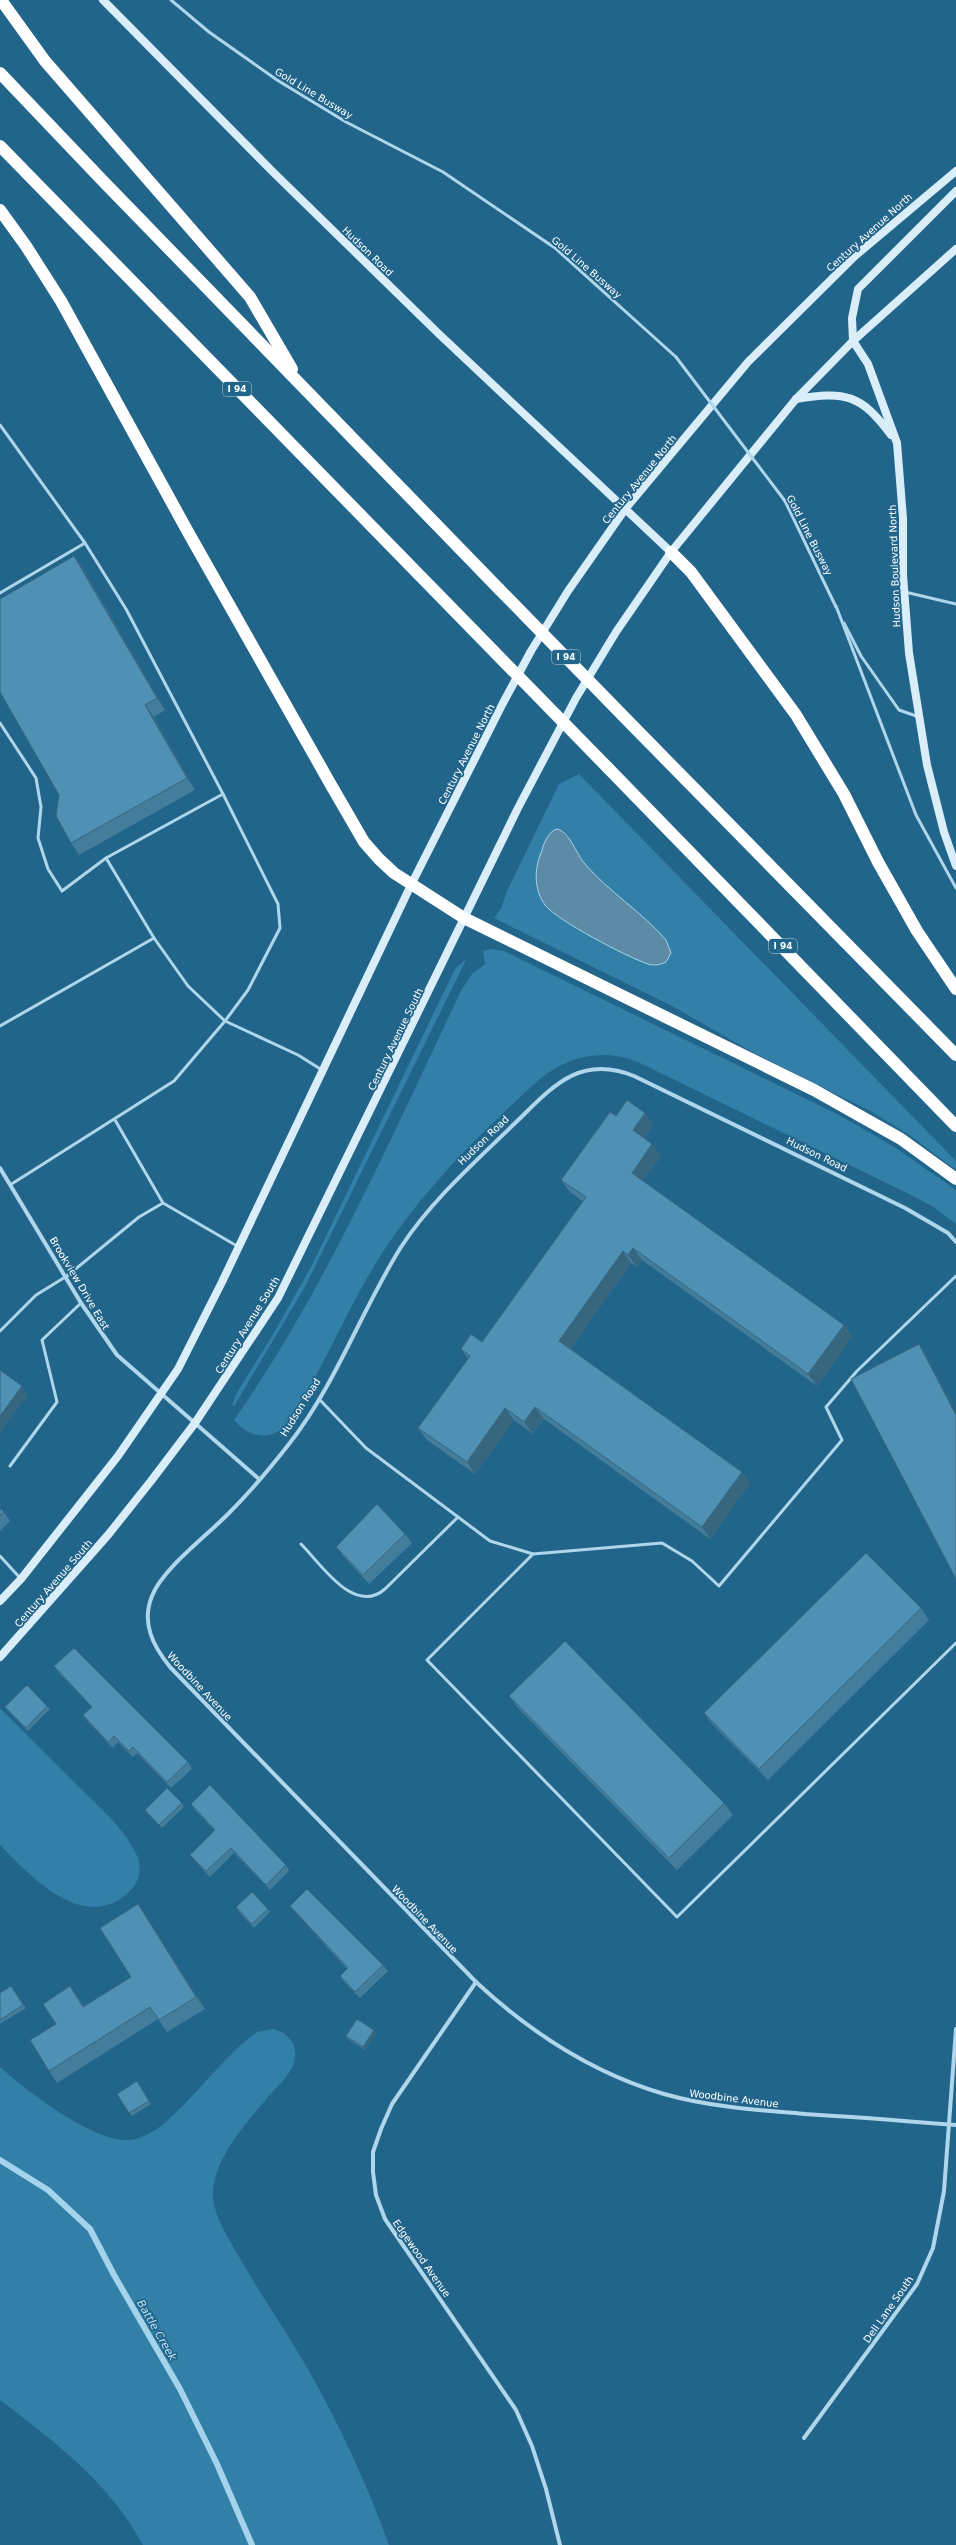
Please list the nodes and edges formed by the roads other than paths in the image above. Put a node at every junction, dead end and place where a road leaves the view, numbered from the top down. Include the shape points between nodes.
1 (1, 0) edge
2 (103, 0) edge
3 (171, 0) edge
4 (0, 73) edge
5 (0, 146) edge
6 (956, 171) edge
7 (956, 191) edge
8 (0, 210) edge
9 (956, 249) edge
10 (853, 341) junction
11 (301, 386) junction
12 (796, 399) junction
13 (0, 425) edge
14 (897, 443) junction
15 (626, 508) junction
16 (85, 544) junction
17 (671, 552) junction
18 (904, 591) junction
19 (0, 593) edge
20 (956, 604) edge
21 (836, 606) junction
22 (918, 717) junction
23 (0, 723) edge
24 (223, 794) junction
25 (106, 858) junction
26 (956, 866) edge
27 (411, 885) junction
28 (956, 888) edge
29 (464, 918) junction
30 (154, 938) junction
31 (956, 989) edge
32 (226, 1021) junction
33 (0, 1026) edge
34 (956, 1055) edge
35 (323, 1071) junction
36 (115, 1120) junction
37 (956, 1126) edge
38 (0, 1168) edge
39 (956, 1179) edge
40 (10, 1185) junction
41 (163, 1203) junction
42 (956, 1242) edge
43 (239, 1247) junction
44 (67, 1276) junction
45 (956, 1276) edge
46 (81, 1303) junction
47 (0, 1331) edge
48 (162, 1395) junction
49 (319, 1399) junction
50 (195, 1423) junction
51 (10, 1466) dead end
52 (259, 1479) junction
53 (458, 1517) junction
54 (301, 1544) dead end
55 (533, 1554) junction
56 (0, 1556) edge
57 (21, 1579) junction
58 (0, 1601) edge
59 (956, 1643) edge
60 (0, 1657) edge
61 (476, 1982) junction
62 (956, 2029) edge
63 (949, 2124) junction
64 (956, 2125) edge
65 (804, 2438) dead end
66 (560, 2545) edge

1 - 11 highway via 45,61 250,297
2 - 15 main road, Hudson Road via 273,172 440,335
3 - 21 lane, Gold Line Busway, bridge via 209,32 277,80 346,122 443,172 555,248 676,357 785,501
4 - 11 highway, I 94
5 - 37 highway, I 94, bridge
6 - 15 main road, Century Avenue North via 855,256 748,362
7 - 10 main road via 858,289 852,318
8 - 27 highway via 61,302 354,826 379,859
9 - 10 main road
10 - 12 main road
10 - 14 main road, Hudson Boulevard North via 868,364
11 - 34 highway, I 94, bridge
12 - 14 main road via 826,394 847,397 862,404 878,417
12 - 17 main road
13 - 16 lane
14 - 18 main road, Hudson Boulevard North via 903,518
15 - 17 main road, Hudson Road
15 - 27 main road, Century Avenue North via 531,651
16 - 19 lane
16 - 24 lane via 126,609
17 - 29 main road via 616,632 576,698
17 - 31 highway via 691,572 796,715 844,794 917,931
18 - 20 lane
18 - 22 main road, Hudson Boulevard North
21 - 22 lane, Gold Line Busway via 861,656 900,710
21 - 28 lane, Gold Line Busway via 916,815
22 - 26 main road, Hudson Boulevard North via 944,832
23 - 25 lane via 36,778 41,807 38,838 48,869 62,891
24 - 25 lane
24 - 32 lane via 278,904 280,928 248,990
25 - 30 lane
27 - 29 highway
27 - 35 main road
29 - 39 highway via 814,1090 900,1139
29 - 50 main road, Century Avenue South via 278,1298
30 - 32 lane via 188,986
30 - 33 lane
32 - 35 lane via 298,1055
32 - 36 lane via 174,1081
35 - 43 main road
36 - 40 lane
36 - 41 lane
38 - 40 street, Brookview Drive East
40 - 44 street, Brookview Drive East
41 - 43 lane
41 - 44 lane via 139,1217
42 - 49 street, Hudson Road via 948,1233 906,1208 634,1076 609,1068 584,1070 565,1078 541,1098 462,1174 415,1227 383,1278
43 - 48 main road
44 - 46 street, Brookview Drive East
44 - 47 lane via 36,1296
45 - 55 lane via 857,1371 826,1407 842,1440 719,1586 692,1561 662,1543
46 - 48 street, Brookview Drive East via 117,1356
46 - 51 lane via 42,1340 57,1402
48 - 50 street
48 - 57 main road via 118,1456
49 - 52 street, Hudson Road via 290,1443
49 - 53 lane via 366,1448
50 - 52 street
50 - 60 main road, Century Avenue South via 108,1535
52 - 61 street, Woodbine Avenue via 234,1508 173,1567 156,1588 147,1616 153,1643 170,1667
53 - 54 lane via 385,1589 370,1596 357,1596 344,1588
53 - 55 lane via 490,1541
55 - 59 lane via 427,1660 676,1917
56 - 57 lane
57 - 58 main road
61 - 63 street, Woodbine Avenue via 511,2014 561,2049 615,2076 664,2094 746,2109
61 - 66 street, Edgewood Avenue via 392,2104 373,2152 376,2195 385,2219 516,2410 532,2446
62 - 63 street, Dell Lane South
63 - 64 street, Woodbine Avenue
63 - 65 street, Dell Lane South via 939,2220 933,2248 917,2284

